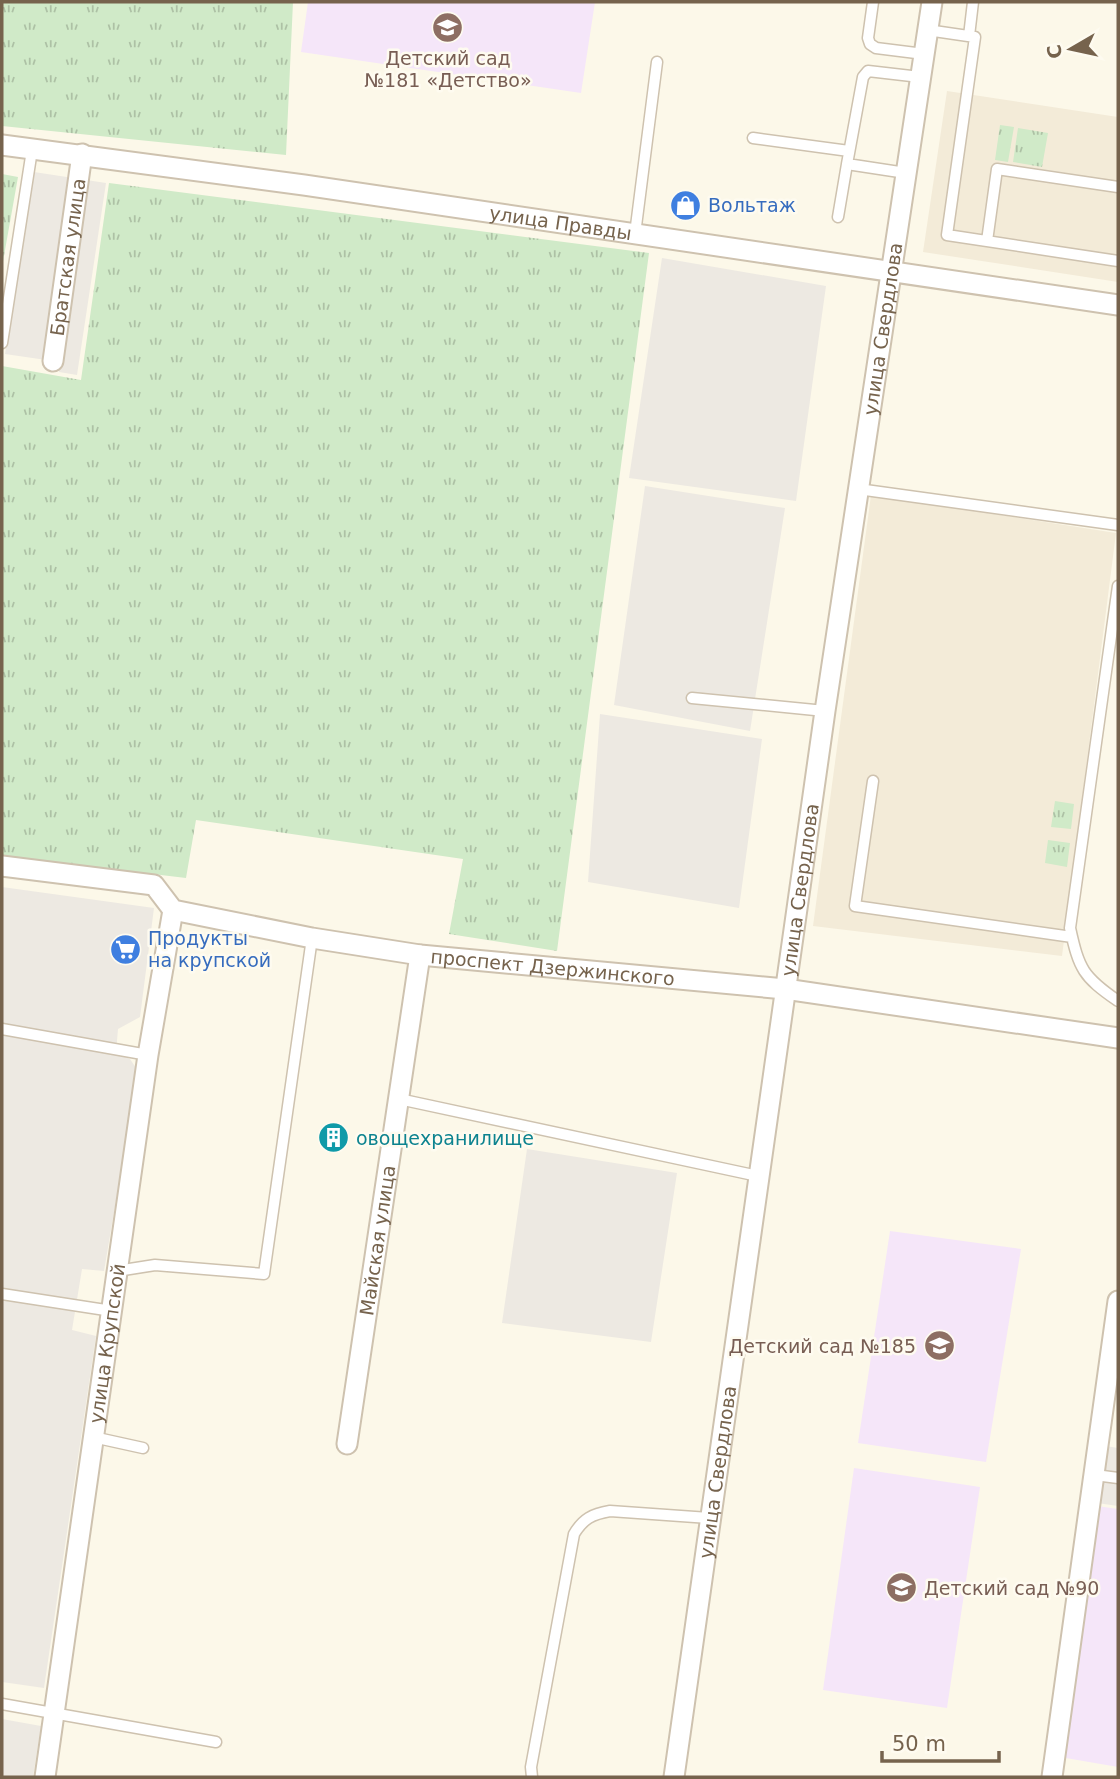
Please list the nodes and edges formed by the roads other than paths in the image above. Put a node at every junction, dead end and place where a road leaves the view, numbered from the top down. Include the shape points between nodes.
1 (873, 2) edge
2 (932, 2) edge
3 (973, 2) edge
4 (927, 30) junction
5 (969, 36) junction
6 (924, 54) junction
7 (657, 62) dead end
8 (920, 77) junction
9 (752, 138) dead end
10 (2, 145) edge
11 (32, 150) junction
12 (849, 151) junction
13 (82, 154) junction
14 (847, 164) junction
15 (906, 173) junction
16 (1118, 187) edge
17 (838, 216) dead end
18 (635, 234) junction
19 (987, 241) junction
20 (1118, 261) edge
21 (891, 271) junction
22 (1118, 306) edge
23 (2, 343) edge
24 (53, 361) dead end
25 (857, 489) junction
26 (1118, 525) edge
27 (1118, 586) edge
28 (692, 698) dead end
29 (825, 711) junction
30 (873, 781) dead end
31 (2, 866) edge
32 (173, 910) junction
33 (312, 937) junction
34 (1072, 937) junction
35 (420, 955) junction
36 (785, 989) junction
37 (1118, 1001) edge
38 (2, 1030) edge
39 (1118, 1038) edge
40 (148, 1055) junction
41 (399, 1099) junction
42 (758, 1176) junction
43 (117, 1270) junction
44 (2, 1294) edge
45 (1118, 1301) edge
46 (111, 1311) junction
47 (93, 1437) junction
48 (347, 1444) dead end
49 (143, 1448) dead end
50 (1095, 1475) junction
51 (1118, 1478) edge
52 (709, 1518) junction
53 (2, 1704) edge
54 (54, 1712) junction
55 (216, 1742) dead end
56 (45, 1777) edge
57 (532, 1777) edge
58 (674, 1777) edge
59 (1052, 1777) edge

1 - 6 lane via 870,44
2 - 4 street, улица Свердлова
3 - 5 lane
4 - 5 lane
4 - 6 street, улица Свердлова
5 - 19 lane via 975,37 947,235
6 - 8 street, улица Свердлова
7 - 18 lane
8 - 12 lane via 867,71
8 - 15 street, улица Свердлова
9 - 12 lane
10 - 11 street, улица Правды
11 - 13 street, улица Правды
11 - 23 lane
12 - 14 lane
13 - 18 street, улица Правды
13 - 24 street, Братская улица
14 - 15 lane
14 - 17 lane
15 - 21 street, улица Свердлова
16 - 19 lane via 997,169
18 - 21 street, улица Правды
19 - 20 lane
21 - 22 street, улица Правды
21 - 25 street, улица Свердлова
25 - 26 lane
25 - 29 street, улица Свердлова
27 - 34 lane
28 - 29 lane
29 - 36 street, улица Свердлова
30 - 34 lane via 855,906
31 - 32 street via 155,885
32 - 33 street, проспект Дзержинского
32 - 40 street, улица Крупской
33 - 35 street, проспект Дзержинского
33 - 43 lane via 264,1274 155,1265
34 - 37 lane via 1074,955 1087,979
35 - 36 street, проспект Дзержинского
35 - 41 street, Майская улица
36 - 39 street, проспект Дзержинского
36 - 42 street, улица Свердлова
38 - 40 lane
40 - 43 street, улица Крупской
41 - 42 lane
41 - 48 street, Майская улица
42 - 52 street, улица Свердлова
43 - 46 street, улица Крупской
44 - 46 lane
45 - 50 street
46 - 47 street, улица Крупской
47 - 49 lane
47 - 54 street, улица Крупской
50 - 51 lane
50 - 59 street
52 - 57 lane via 610,1511 581,1522 574,1534
52 - 58 street, улица Свердлова
53 - 54 lane
54 - 55 lane
54 - 56 street, улица Крупской

